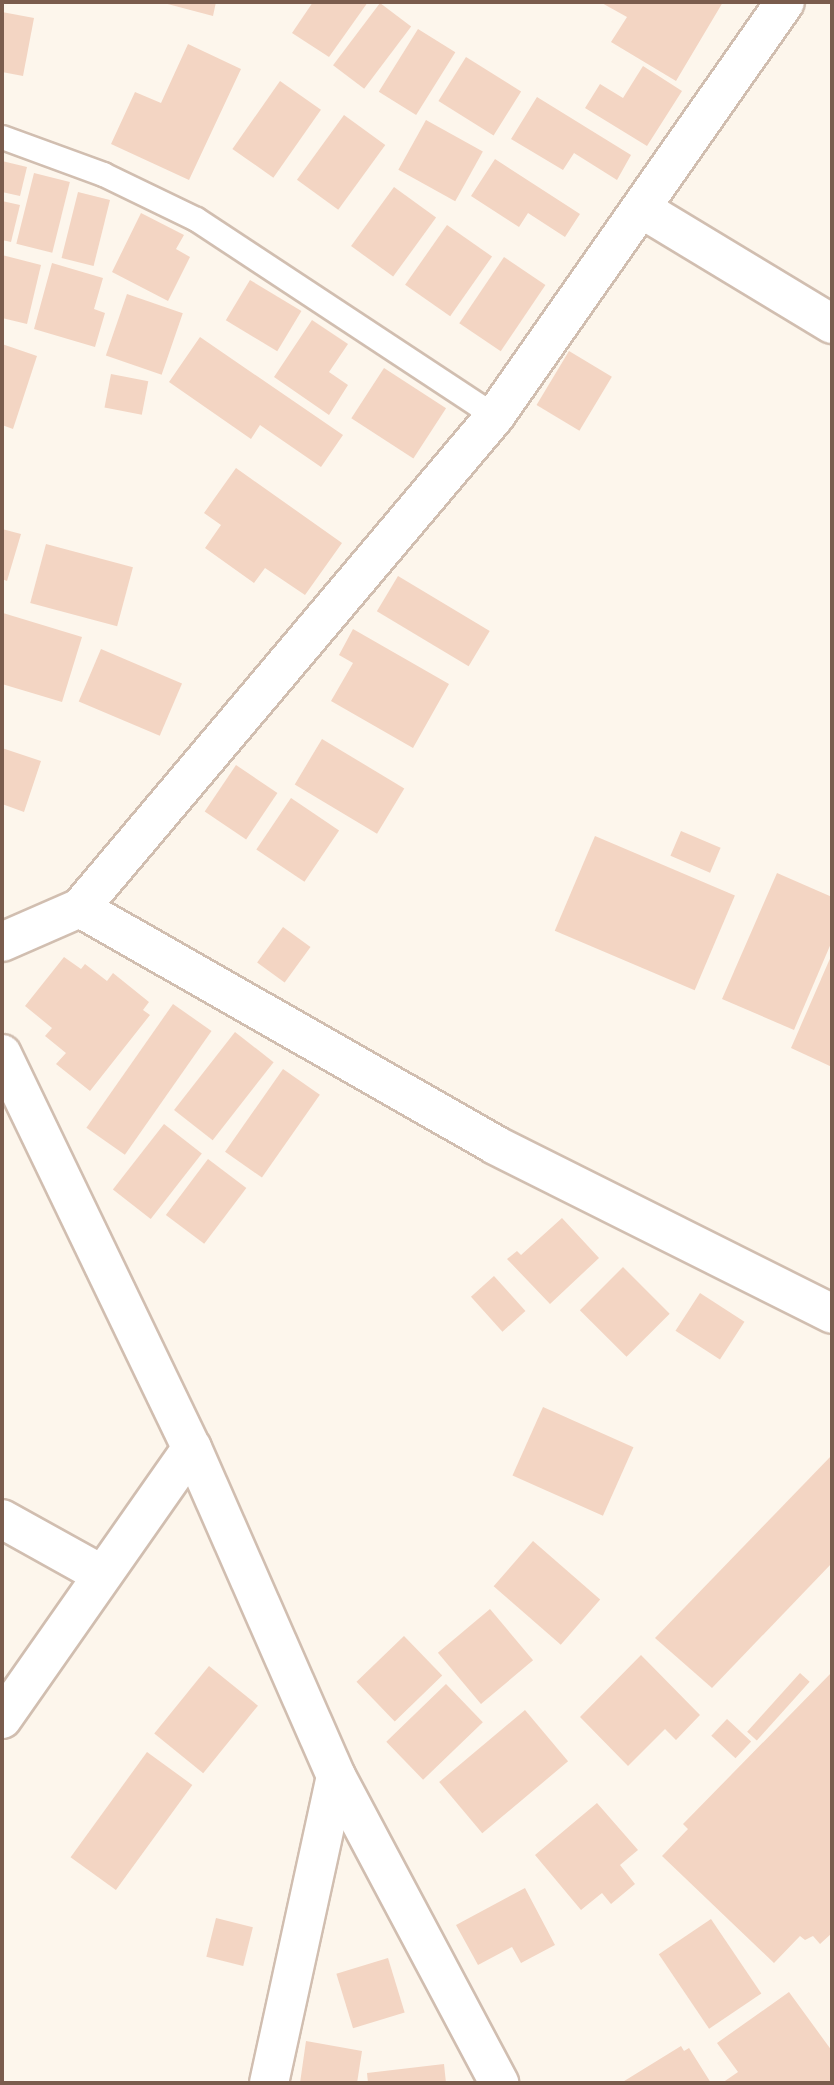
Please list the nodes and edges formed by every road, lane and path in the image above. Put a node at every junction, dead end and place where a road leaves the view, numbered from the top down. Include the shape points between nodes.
1 (785, 2) edge
2 (2, 137) edge
3 (642, 209) junction
4 (832, 324) edge
5 (495, 416) junction
6 (80, 908) junction
7 (2, 942) edge
8 (2, 1054) edge
9 (832, 1314) edge
10 (192, 1448) junction
11 (2, 1519) edge
12 (101, 1574) junction
13 (2, 1719) edge
14 (336, 1776) junction
15 (269, 2083) edge
16 (499, 2083) edge

1 - 3 street
2 - 5 lane via 103,174 196,219
3 - 4 street
3 - 5 street
5 - 6 street
6 - 7 street
6 - 9 street via 495,1145
8 - 10 street
10 - 12 street
10 - 14 street
11 - 12 street
12 - 13 street
14 - 15 street
14 - 16 street

